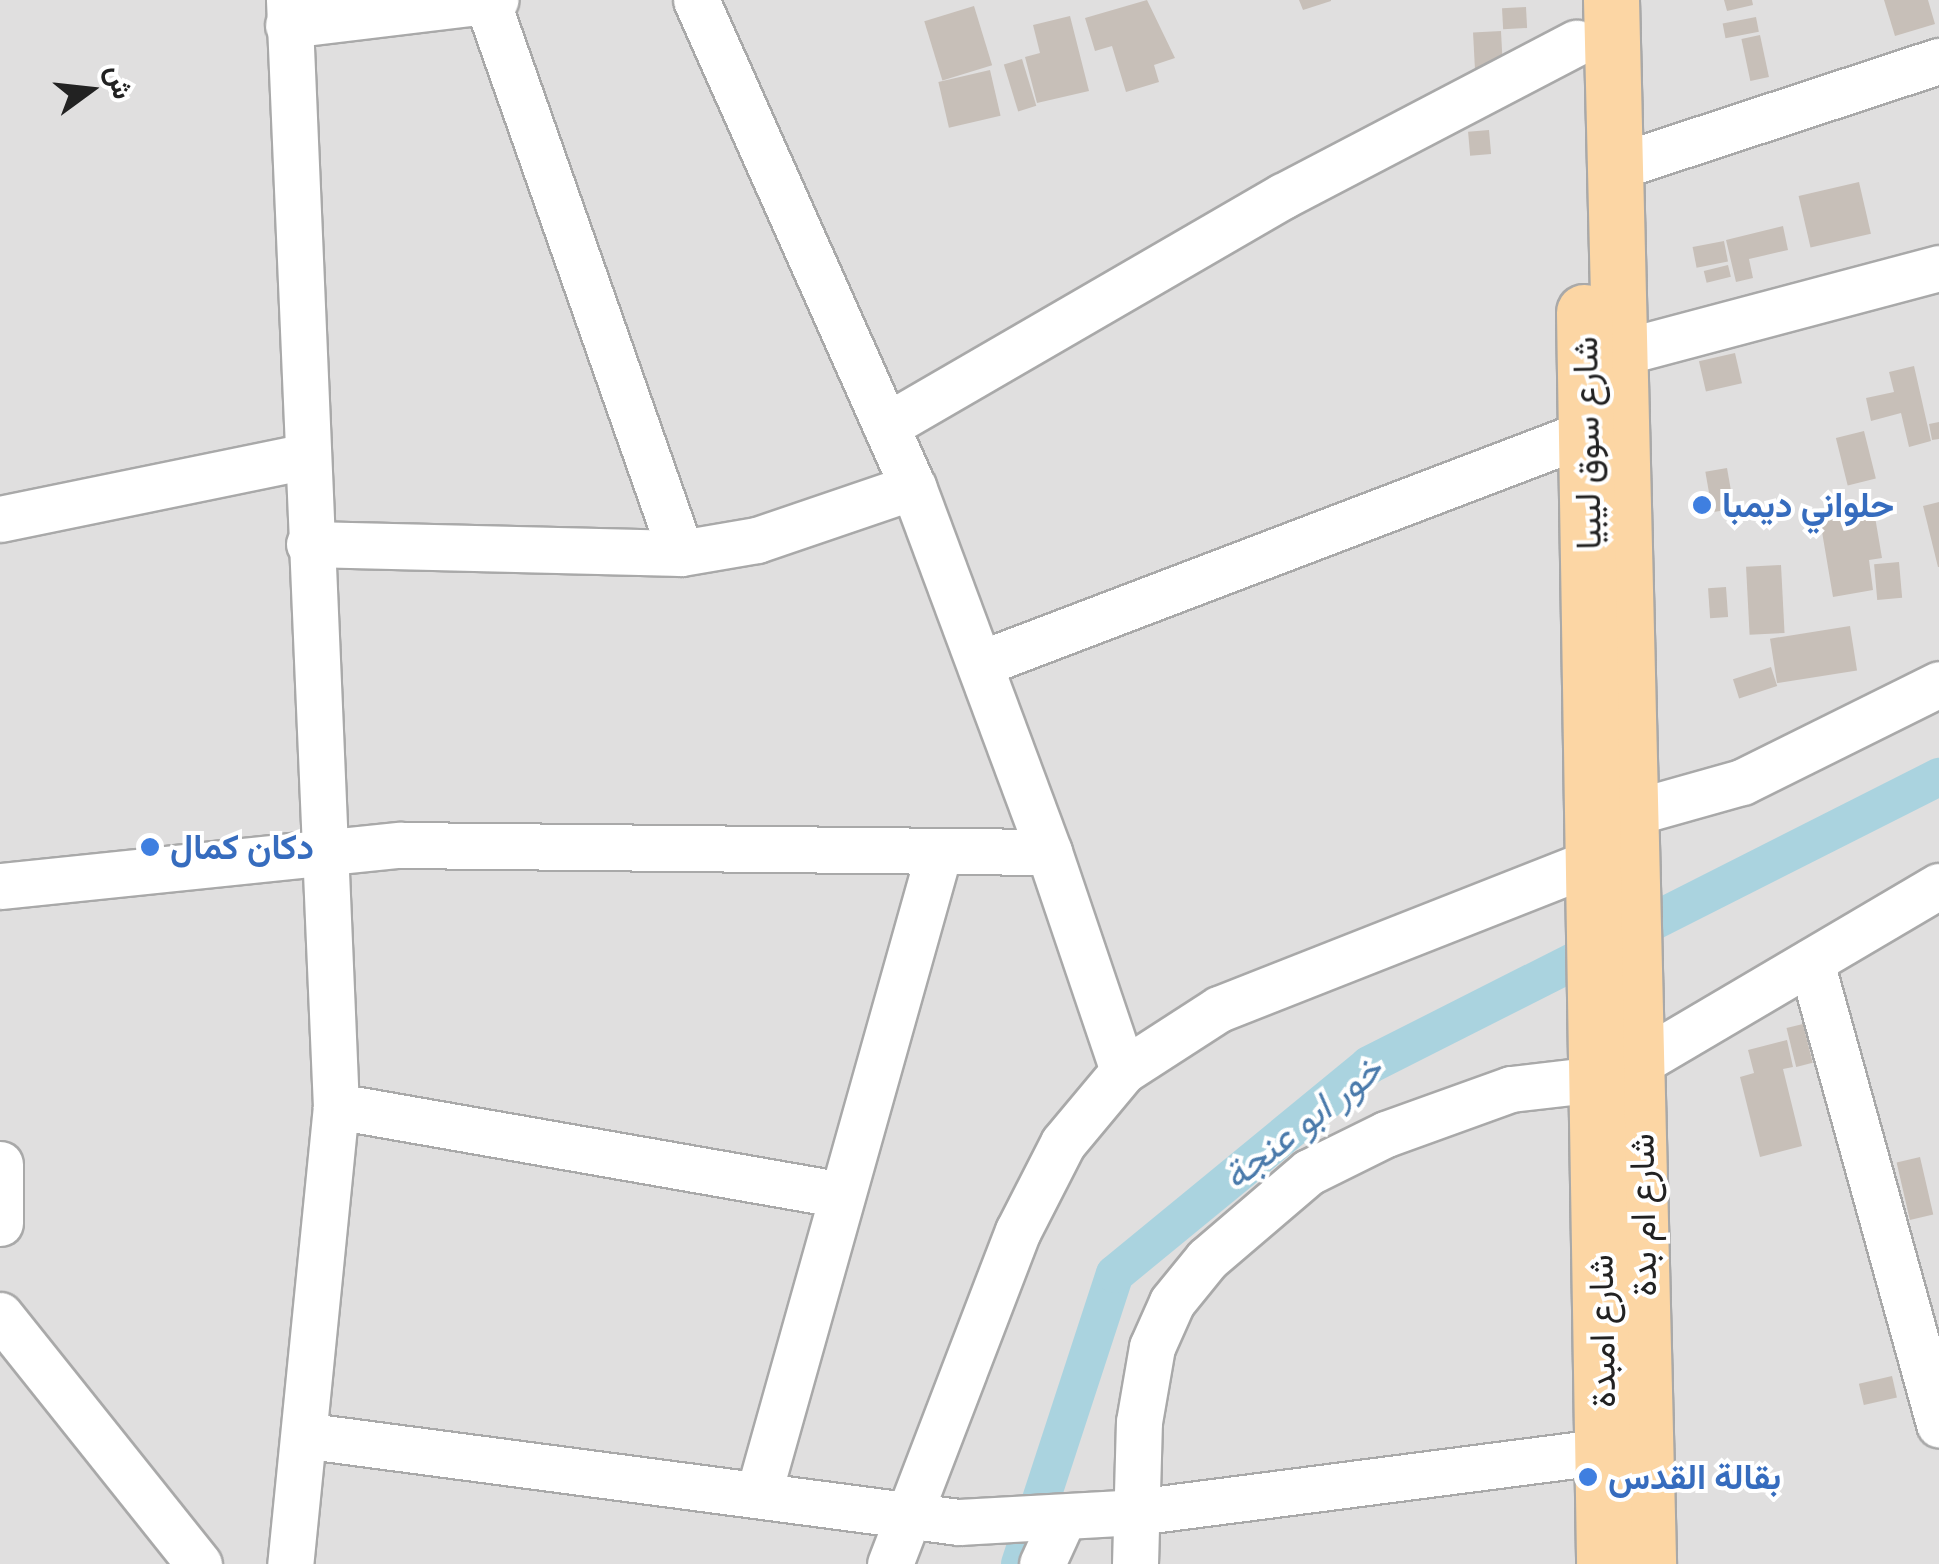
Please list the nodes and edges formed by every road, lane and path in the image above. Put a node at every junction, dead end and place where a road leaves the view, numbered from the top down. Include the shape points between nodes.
1 (496, 0) edge
2 (696, 0) edge
3 (1611, 0) edge
4 (488, 1) edge
5 (289, 13) edge
6 (1576, 22) edge
7 (1939, 61) edge
8 (1616, 167) junction
9 (1939, 268) edge
10 (1623, 352) junction
11 (886, 426) junction
12 (1586, 433) junction
13 (306, 456) junction
14 (912, 487) junction
15 (0, 519) edge
16 (309, 544) junction
17 (681, 553) junction
18 (982, 663) junction
19 (1939, 684) edge
20 (1635, 812) junction
21 (328, 850) junction
22 (938, 852) junction
23 (1049, 852) junction
24 (1608, 871) junction
25 (0, 886) edge
26 (1939, 886) edge
27 (1810, 962) junction
28 (1619, 1052) junction
29 (1123, 1071) junction
30 (336, 1106) junction
31 (0, 1164) edge
32 (836, 1194) junction
33 (0, 1223) edge
34 (0, 1294) edge
35 (0, 1316) edge
36 (1939, 1425) edge
37 (310, 1436) junction
38 (1604, 1451) junction
39 (759, 1492) junction
40 (1136, 1512) junction
41 (907, 1518) junction
42 (1063, 1518) junction
43 (199, 1564) edge
44 (290, 1564) edge
45 (890, 1564) edge
46 (1042, 1564) edge
47 (1134, 1564) edge
48 (1604, 1564) edge
49 (1648, 1564) edge

1 - 4 street
2 - 11 street
3 - 8 main road, شارع سوق ليبيا
4 - 5 street
4 - 17 street
5 - 13 street
6 - 11 street
6 - 12 main road, شارع سوق ليبيا
7 - 8 street
8 - 10 main road, شارع سوق ليبيا
9 - 10 street
10 - 20 main road, شارع سوق ليبيا
11 - 14 street
12 - 18 street
12 - 24 main road, شارع سوق ليبيا
13 - 15 street
13 - 16 street
14 - 17 street via 758,540
14 - 18 street
16 - 17 street
16 - 21 street
18 - 23 street
19 - 20 street via 1742,782
20 - 24 main road, شارع سوق ليبيا
21 - 22 street
21 - 25 street
21 - 30 street
22 - 23 street
22 - 32 street
23 - 29 street
24 - 28 main road, شارع ام بدة
24 - 29 street via 1219,1009
26 - 27 street
27 - 28 street
27 - 36 street
28 - 38 main road, شارع امبدة
28 - 40 street via 1448,1110 1309,1172 1248,1219 1162,1321 1138,1422
28 - 49 main road, شارع ام بدة
29 - 41 street via 1063,1143 1018,1231
30 - 32 street
30 - 37 street
31 - 33 street
32 - 39 street
34 - 35 street
35 - 43 street
37 - 39 street
37 - 44 street
38 - 40 street
38 - 48 main road, شارع امبدة
39 - 41 street
40 - 42 street
40 - 47 street
41 - 42 street
41 - 45 street
42 - 46 street

